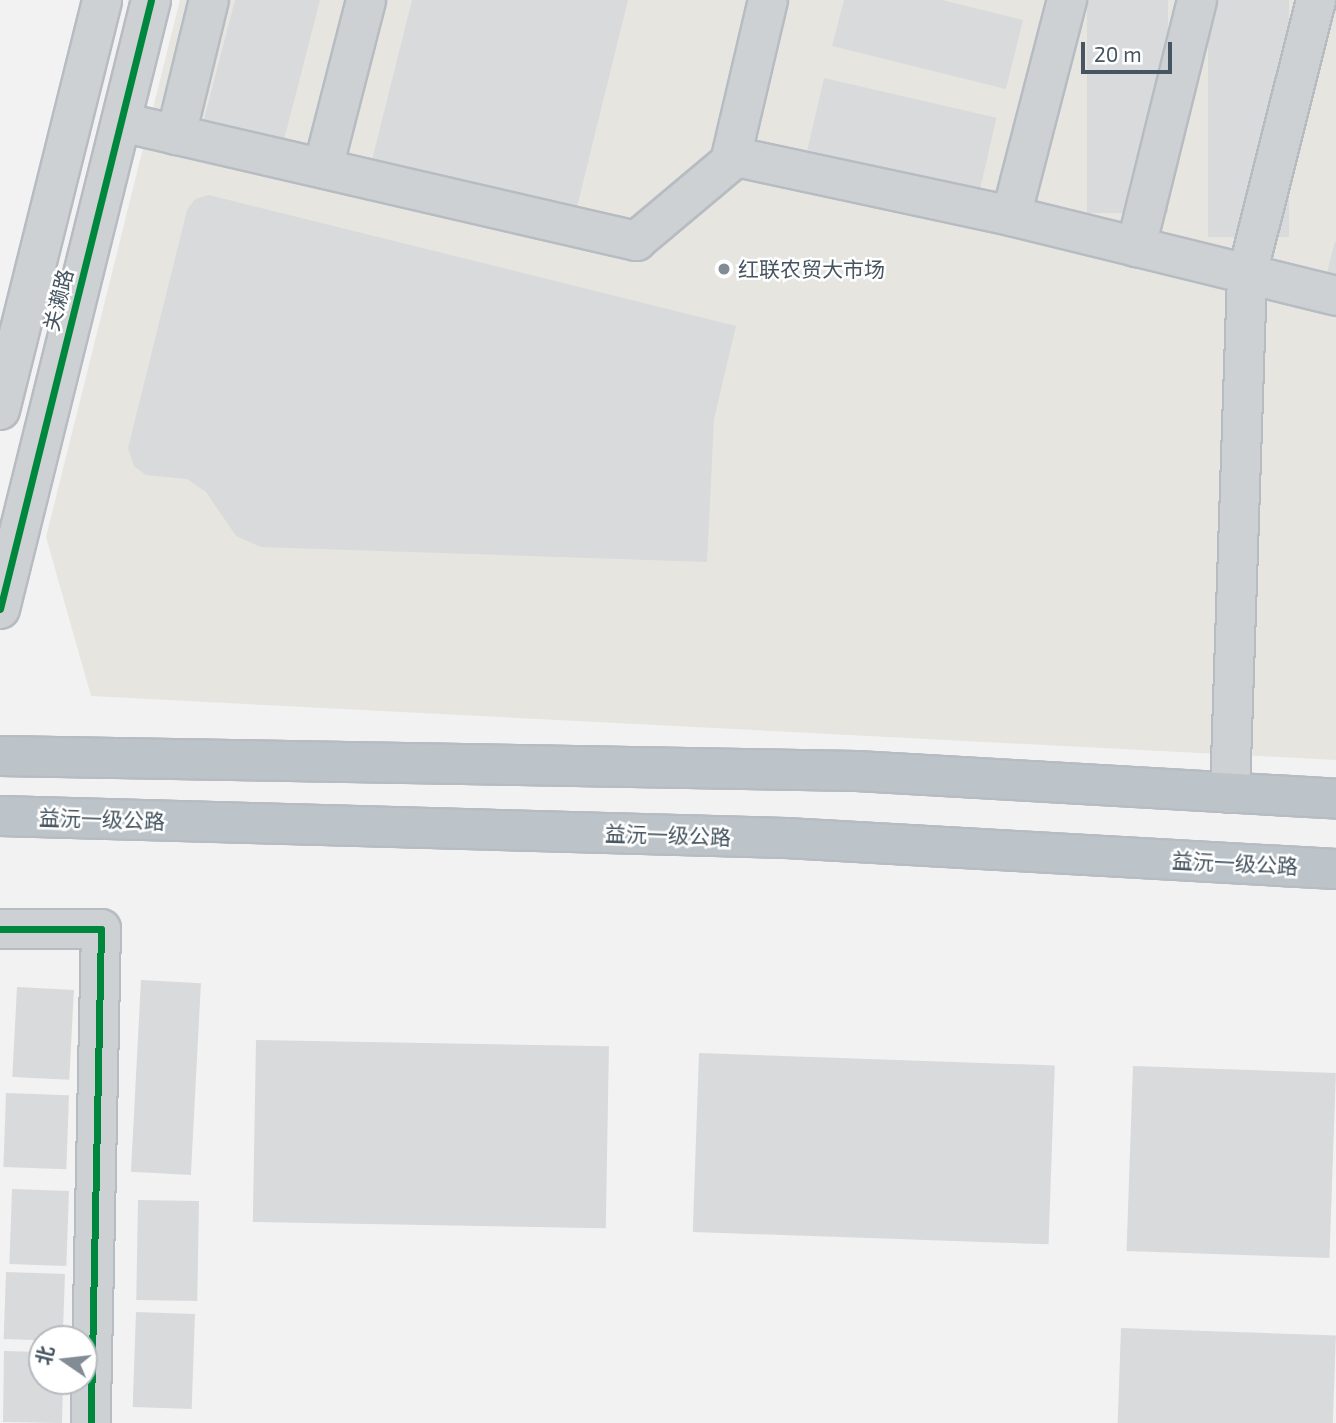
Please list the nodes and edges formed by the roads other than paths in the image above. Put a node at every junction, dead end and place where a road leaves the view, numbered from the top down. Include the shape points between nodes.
1 (102, 0) edge
2 (151, 0) edge
3 (209, 0) edge
4 (366, 0) edge
5 (768, 0) edge
6 (1067, 0) edge
7 (1197, 0) edge
8 (1316, 0) edge
9 (121, 122) junction
10 (176, 135) junction
11 (730, 162) junction
12 (323, 169) junction
13 (1011, 215) junction
14 (1136, 247) junction
15 (1247, 275) junction
16 (1336, 296) edge
17 (0, 410) edge
18 (0, 609) edge
19 (0, 757) edge
20 (1230, 793) junction
21 (1336, 799) edge
22 (0, 816) edge
23 (1336, 869) edge
24 (0, 929) edge
25 (91, 1423) edge

1 - 17 street, 关濑路
2 - 9 street, 关濑路
3 - 10 street
4 - 12 street
5 - 11 street
6 - 13 street
7 - 14 street
8 - 15 street
9 - 10 street
9 - 18 street, 关濑路
10 - 12 street
11 - 12 street via 636,240
11 - 13 street via 736,157
13 - 14 street
14 - 15 street
15 - 16 street
15 - 20 street
19 - 20 highway via 857,771
20 - 21 highway
22 - 23 highway, 益沅一级公路 via 786,838
24 - 25 street via 101,929

